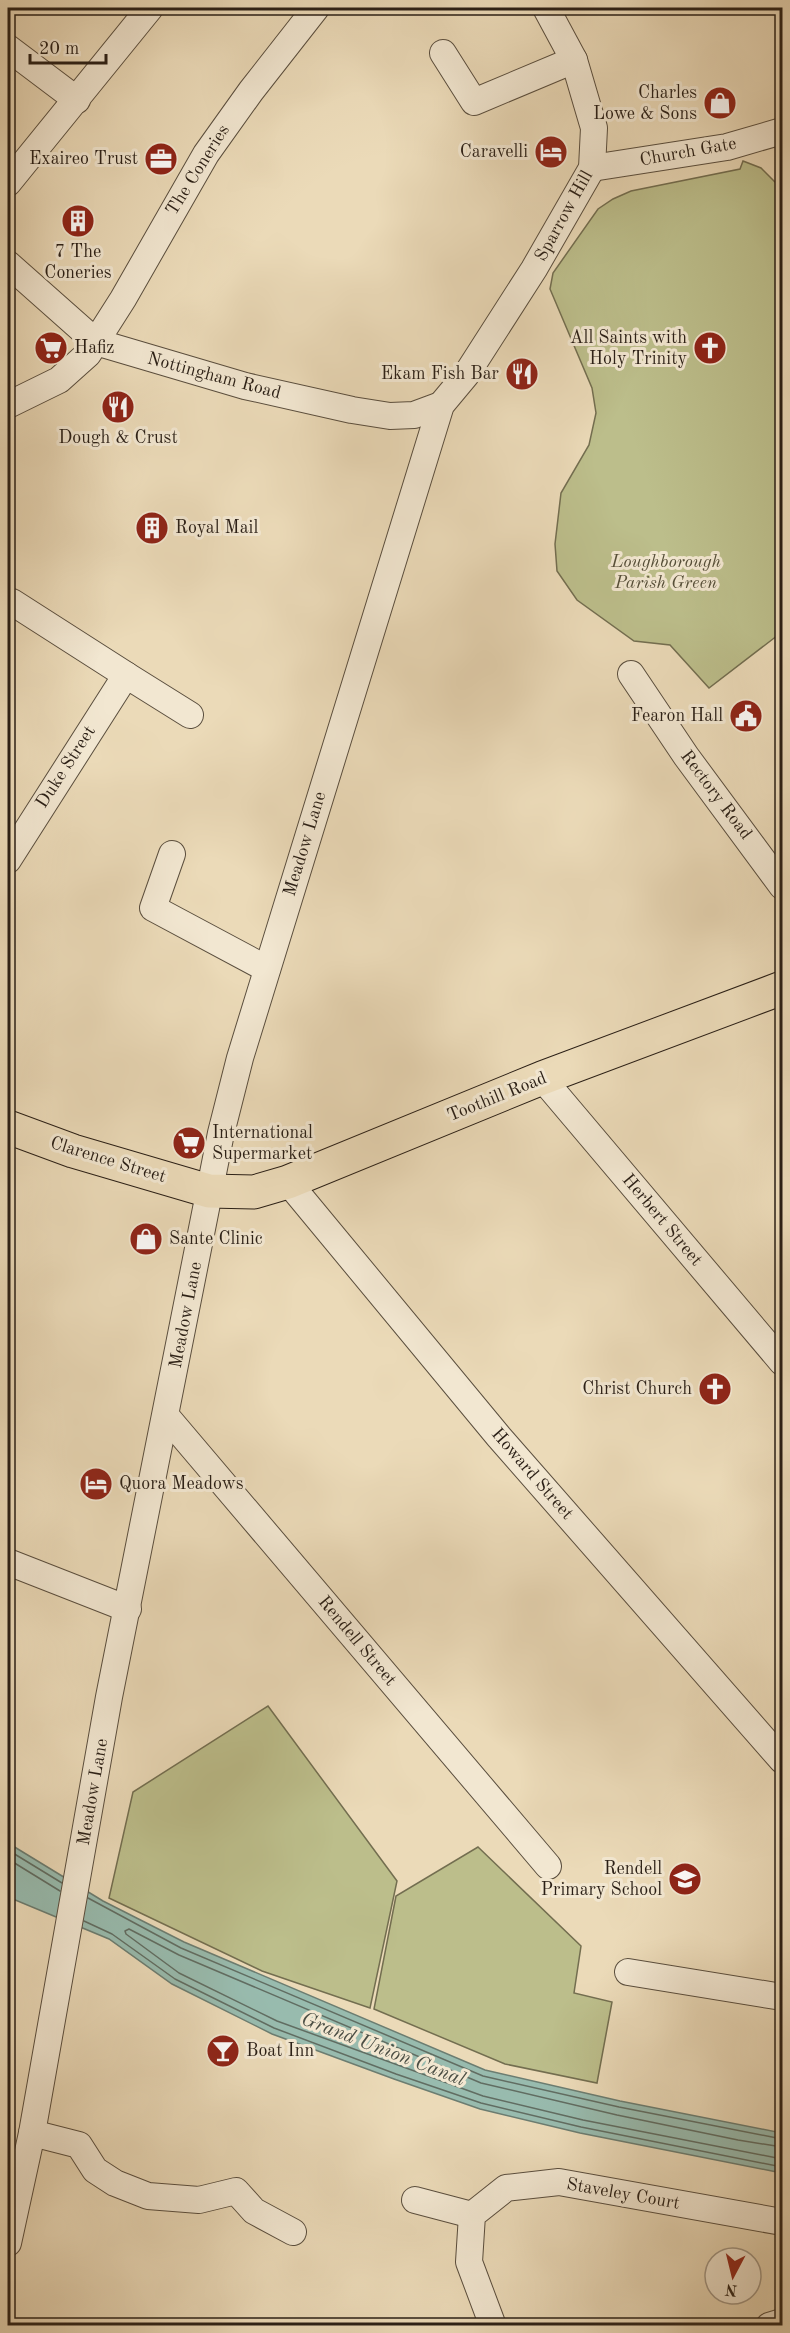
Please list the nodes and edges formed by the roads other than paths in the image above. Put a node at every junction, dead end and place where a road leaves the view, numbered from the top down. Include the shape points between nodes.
1 (150, 8) edge
2 (316, 8) edge
3 (546, 8) edge
4 (8, 48) edge
5 (443, 52) dead end
6 (574, 60) junction
7 (76, 100) junction
8 (783, 131) edge
9 (592, 168) junction
10 (8, 183) edge
11 (8, 264) edge
12 (96, 342) junction
13 (8, 405) edge
14 (441, 405) junction
15 (12, 602) dead end
16 (631, 674) dead end
17 (126, 675) junction
18 (190, 715) dead end
19 (172, 854) dead end
20 (8, 860) edge
21 (783, 886) edge
22 (267, 969) junction
23 (783, 987) edge
24 (542, 1078) junction
25 (8, 1127) edge
26 (288, 1182) junction
27 (210, 1191) junction
28 (783, 1362) edge
29 (166, 1416) junction
30 (8, 1562) edge
31 (128, 1609) junction
32 (783, 1760) edge
33 (548, 1866) dead end
34 (628, 1972) dead end
35 (783, 1997) edge
36 (32, 2133) junction
37 (12, 2196) edge
38 (415, 2200) dead end
39 (472, 2215) junction
40 (783, 2222) edge
41 (293, 2232) dead end
42 (8, 2243) edge
43 (783, 2322) edge
44 (494, 2325) edge
45 (769, 2325) edge

1 - 7 street
2 - 12 street, The Coneries via 206,154
3 - 6 street, Sparrow Hill
4 - 7 street
5 - 6 street via 474,102
6 - 9 street, Sparrow Hill via 594,128
7 - 10 street
8 - 9 street, Church Gate via 727,147
9 - 14 street, Sparrow Hill via 534,269 466,375
11 - 12 street
12 - 13 street via 59,380
12 - 14 street, Nottingham Road via 245,386 352,410 414,415
14 - 22 street, Meadow Lane
15 - 17 street
16 - 21 street, Rectory Road via 686,756
17 - 18 street
17 - 20 street, Duke Street
19 - 22 street via 153,908
22 - 27 street, Meadow Lane via 240,1058
23 - 24 main road, Toothill Road
24 - 26 main road, Toothill Road
24 - 28 street, Herbert Street
25 - 27 main road, Clarence Street via 73,1151
26 - 27 main road, Toothill Road via 254,1192
26 - 32 street, Howard Street via 499,1437
27 - 29 street, Meadow Lane
29 - 31 street, Meadow Lane
29 - 33 street, Rendell Street
30 - 31 street
31 - 36 street, Meadow Lane
34 - 35 street
36 - 37 street, Meadow Lane
36 - 41 street via 79,2145 95,2170 148,2196 199,2200 237,2191 254,2211
37 - 42 street, Meadow Lane
38 - 39 street
39 - 40 street, Staveley Court via 506,2188 559,2182
39 - 44 street via 469,2262
43 - 45 street

